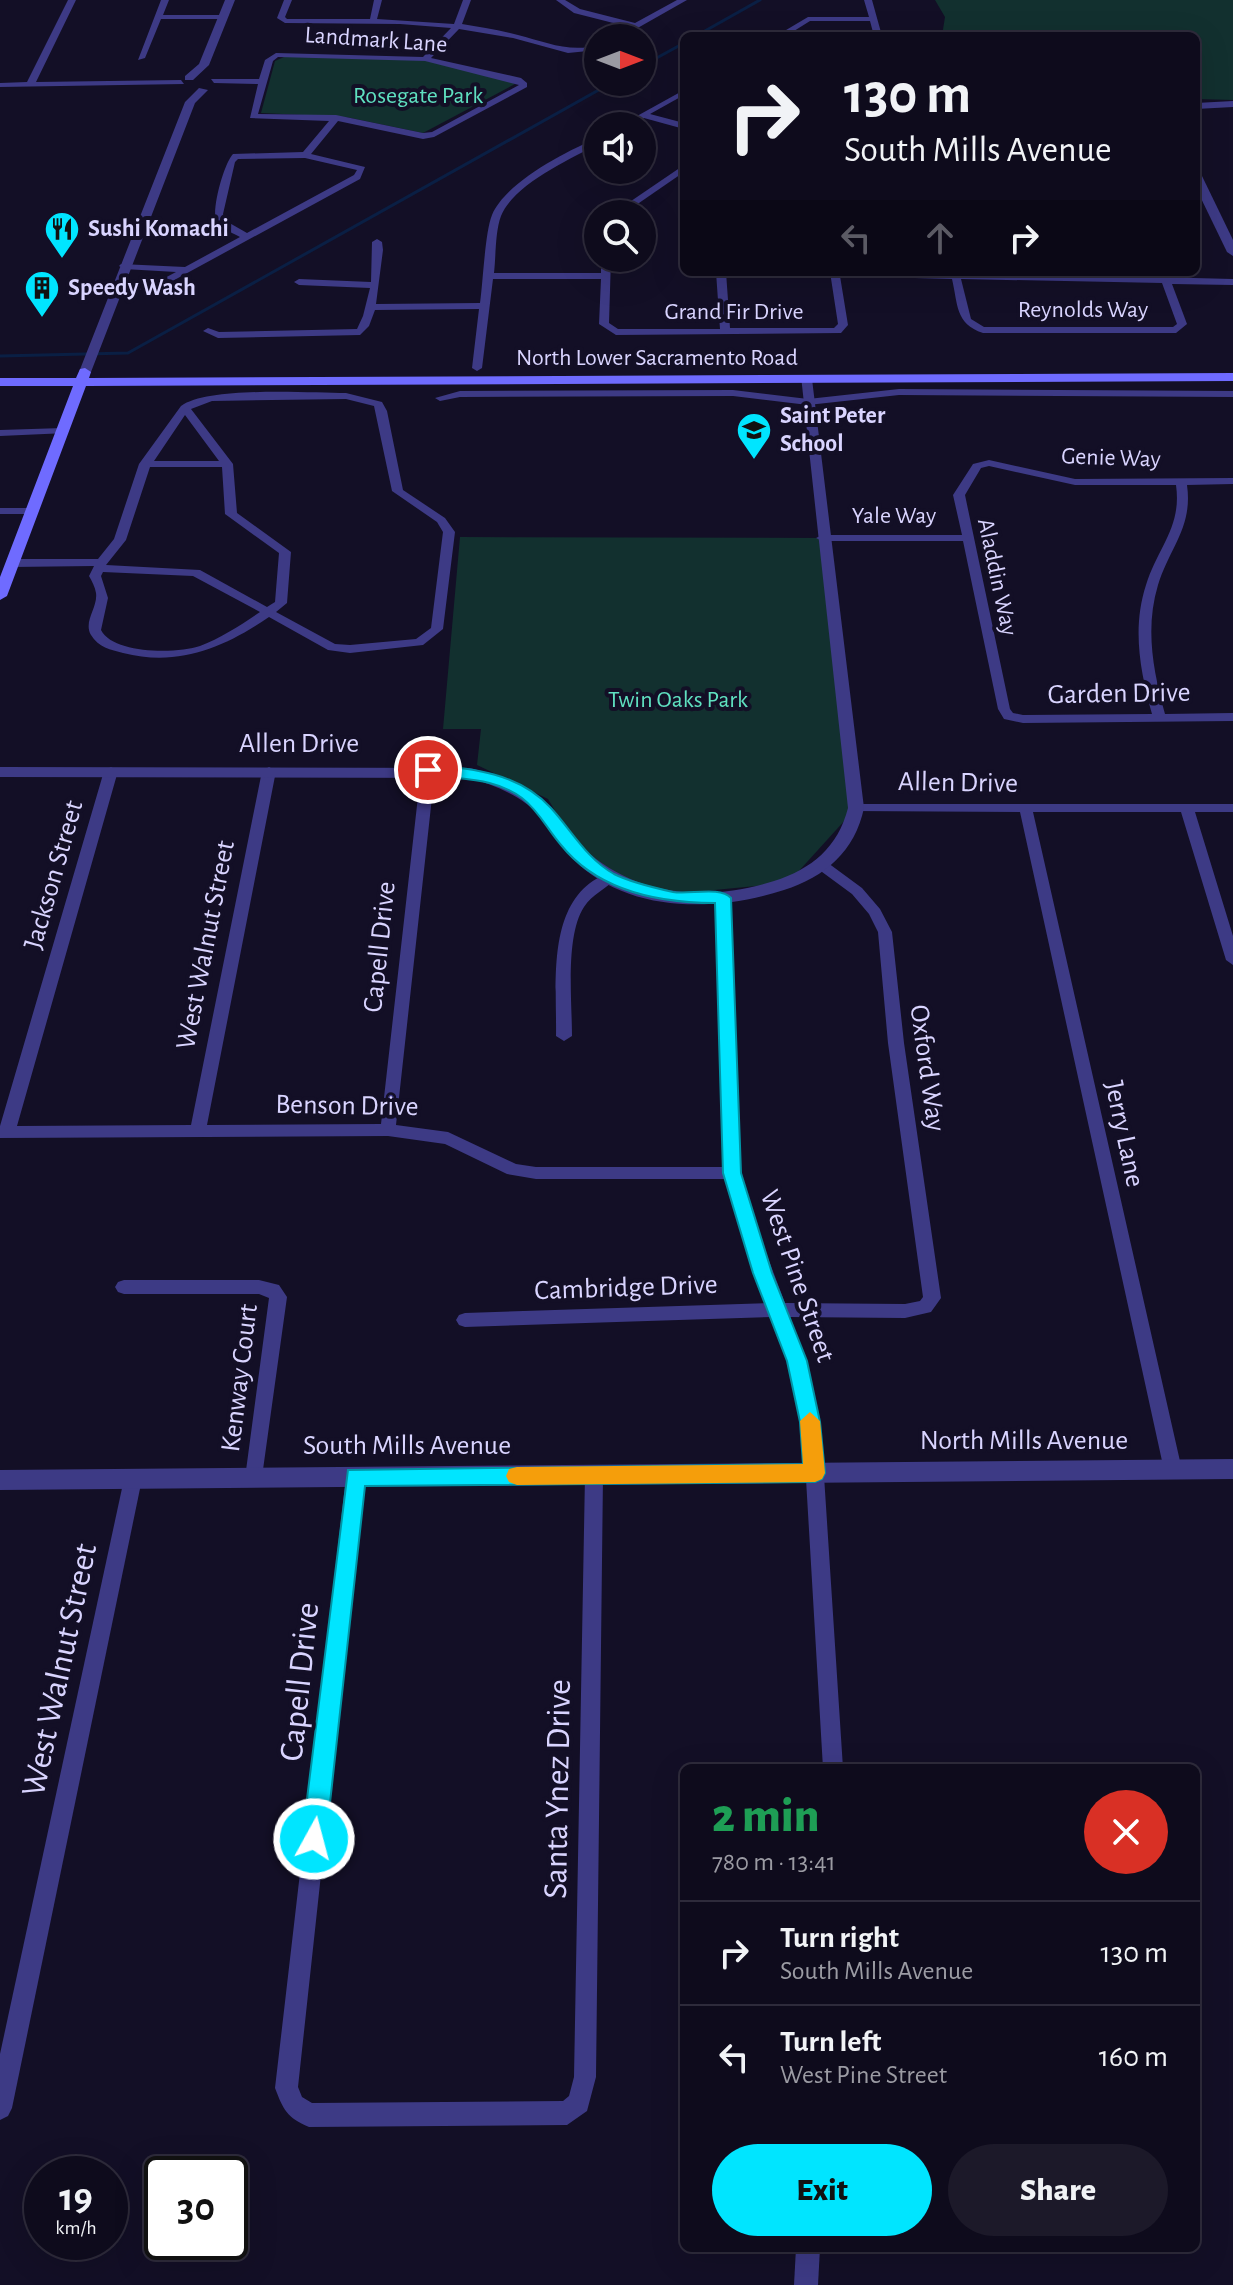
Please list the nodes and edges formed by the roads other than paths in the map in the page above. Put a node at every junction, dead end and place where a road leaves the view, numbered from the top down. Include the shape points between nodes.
1 (72, 0) edge
2 (165, 0) edge
3 (230, 0) edge
4 (288, 0) edge
5 (378, 0) edge
6 (467, 0) edge
7 (560, 0) edge
8 (683, 0) edge
9 (868, 0) edge
10 (157, 18) junction
11 (222, 18) junction
12 (874, 19) junction
13 (373, 21) junction
14 (628, 24) edge
15 (640, 24) edge
16 (459, 26) junction
17 (787, 32) edge
18 (877, 32) edge
19 (584, 52) edge
20 (141, 58) dead end
21 (425, 59) junction
22 (204, 65) junction
23 (209, 84) junction
24 (262, 84) junction
25 (0, 85) edge
26 (30, 85) junction
27 (186, 88) junction
28 (680, 94) edge
29 (1233, 104) edge
30 (1200, 106) edge
31 (647, 112) edge
32 (336, 118) junction
33 (656, 119) edge
34 (680, 125) edge
35 (584, 149) edge
36 (305, 155) junction
37 (680, 173) edge
38 (1200, 191) edge
39 (638, 200) edge
40 (245, 236) junction
41 (377, 242) dead end
42 (1233, 252) edge
43 (124, 266) junction
44 (182, 269) junction
45 (604, 272) edge
46 (490, 276) junction
47 (604, 276) junction
48 (721, 276) edge
49 (836, 276) edge
50 (957, 276) edge
51 (1115, 276) edge
52 (1166, 281) junction
53 (299, 282) dead end
54 (1233, 282) edge
55 (374, 285) junction
56 (141, 288) dead end
57 (486, 306) junction
58 (370, 307) junction
59 (208, 331) dead end
60 (725, 332) junction
61 (87, 366) junction
62 (911, 367) junction
63 (1233, 367) edge
64 (477, 368) junction
65 (0, 372) edge
66 (1233, 377) edge
67 (806, 379) junction
68 (433, 380) junction
69 (0, 382) edge
70 (1233, 394) edge
71 (440, 398) dead end
72 (808, 402) junction
73 (185, 408) junction
74 (63, 431) junction
75 (0, 433) edge
76 (989, 463) joint
77 (145, 464) junction
78 (227, 464) junction
79 (1233, 481) edge
80 (1181, 482) junction
81 (0, 511) edge
82 (33, 511) junction
83 (822, 538) junction
84 (966, 538) junction
85 (10, 568) junction
86 (99, 568) junction
87 (0, 596) edge
88 (266, 614) junction
89 (1007, 713) joint
90 (1233, 717) edge
91 (1160, 718) junction
92 (428, 770) junction
93 (111, 771) junction
94 (269, 771) junction
95 (0, 772) edge
96 (856, 808) junction
97 (1233, 808) edge
98 (1187, 809) junction
99 (1026, 810) junction
100 (823, 866) junction
101 (609, 878) junction
102 (723, 898) junction
103 (1233, 960) edge
104 (564, 1036) dead end
105 (388, 1130) junction
106 (198, 1131) junction
107 (4, 1132) edge
108 (732, 1173) junction
109 (124, 1287) dead end
110 (929, 1302) joint
111 (777, 1310) junction
112 (465, 1320) dead end
113 (1233, 1469) edge
114 (1173, 1470) junction
115 (815, 1473) junction
116 (594, 1475) junction
117 (355, 1477) junction
118 (254, 1478) junction
119 (133, 1479) junction
120 (0, 1480) edge
121 (833, 1764) edge
122 (0, 2108) edge
123 (318, 2115) joint
124 (808, 2252) edge
125 (806, 2285) edge

1 - 26 street
2 - 10 street
3 - 11 street
4 - 13 street via 283,20
5 - 13 street
6 - 16 street
7 - 14 street via 577,11
8 - 15 street
9 - 12 street
10 - 11 street
10 - 20 street
11 - 22 street
12 - 17 street via 808,19
12 - 18 street
13 - 16 street
16 - 19 street
16 - 21 street
21 - 24 street, Landmark Lane via 272,57
21 - 32 street, Landmark Lane via 524,83 434,134
22 - 23 street
22 - 27 street
23 - 24 street
23 - 27 street
23 - 27 street
24 - 32 street via 253,116
25 - 26 street
26 - 27 street
27 - 43 street
28 - 31 street
29 - 30 street
32 - 36 street
33 - 34 street
35 - 46 street via 501,206
36 - 40 street via 236,156 231,161 218,214 222,223
36 - 40 street via 363,172
37 - 39 street
38 - 42 street
40 - 44 street
41 - 55 street
43 - 44 street
43 - 61 street
44 - 56 street via 164,282
45 - 47 street
46 - 47 street
46 - 57 street
47 - 60 street, Grand Fir Drive via 604,324 613,331
48 - 60 street
49 - 60 street, Grand Fir Drive via 843,325 837,331
50 - 52 street, Reynolds Way via 966,319 975,328 1176,330 1181,319
51 - 52 street
52 - 54 street
53 - 55 street
55 - 58 street
57 - 58 street
57 - 64 street
58 - 59 street via 360,332
61 - 64 main road, North Lower Sacramento Road
61 - 65 main road
61 - 68 main road, North Lower Sacramento Road
61 - 69 main road
61 - 74 main road
62 - 63 main road, North Lower Sacramento Road
62 - 64 main road, North Lower Sacramento Road
62 - 67 main road via 814,373
64 - 68 main road via 468,376
66 - 67 main road, North Lower Sacramento Road
67 - 68 main road, North Lower Sacramento Road
67 - 72 street
70 - 72 street via 899,392
71 - 72 street via 733,393
72 - 83 street
73 - 77 street
73 - 78 street
73 - 88 street via 212,398 371,400 382,411 398,491 441,520 449,532 437,629 419,642 332,647
74 - 75 street
74 - 82 main road
76 - 80 street, Genie Way via 1067,481
76 - 84 street, Aladdin Way via 977,466 959,495
77 - 78 street
77 - 86 street via 120,540
78 - 88 street via 231,514 285,552 284,595
79 - 80 street, Genie Way
80 - 91 street via 1187,505 1184,518 1159,566 1144,619 1145,660
81 - 82 street
82 - 85 main road
83 - 84 street, Yale Way
83 - 96 street
84 - 89 street, Aladdin Way
85 - 86 street
85 - 87 main road
86 - 88 street via 187,571
86 - 88 street via 102,593 96,634 124,651 196,651
89 - 91 street, Garden Drive via 1023,719
90 - 91 street, Garden Drive
92 - 94 street, Allen Drive
92 - 101 street, Allen Drive via 470,773 526,794 568,843
92 - 105 street, Capell Drive
93 - 94 street, Allen Drive
93 - 95 street, Allen Drive
93 - 107 street, Jackson Street
94 - 106 street, West Walnut Street
96 - 99 street, Allen Drive
96 - 100 street, Allen Drive via 850,832
97 - 98 street, Allen Drive
98 - 99 street, Allen Drive
98 - 103 street
99 - 114 street, Jerry Lane
100 - 102 street, Allen Drive via 765,891
100 - 110 street, Oxford Way via 857,891 885,932 896,1043 933,1285
101 - 102 street, Allen Drive via 673,897
101 - 104 street via 574,910
102 - 108 street, West Pine Street
105 - 106 street, Benson Drive
105 - 108 street, Benson Drive via 448,1138 513,1170 536,1173
106 - 107 street, Benson Drive
108 - 111 street, West Pine Street
109 - 118 street, Kenway Court via 259,1287 278,1297
110 - 111 street, Cambridge Drive via 905,1311
111 - 112 street, Cambridge Drive
111 - 115 street, West Pine Street via 806,1400
113 - 114 street, North Mills Avenue
114 - 115 street, North Mills Avenue
115 - 116 street, South Mills Avenue
115 - 121 street, West Pine Street
116 - 117 street, South Mills Avenue
116 - 123 street, Santa Ynez Drive via 586,2061 579,2103 567,2113
117 - 118 street, South Mills Avenue
117 - 123 street, Capell Drive via 286,2088 294,2105
118 - 119 street, South Mills Avenue
119 - 120 street, South Mills Avenue
119 - 122 street, West Walnut Street
124 - 125 street

